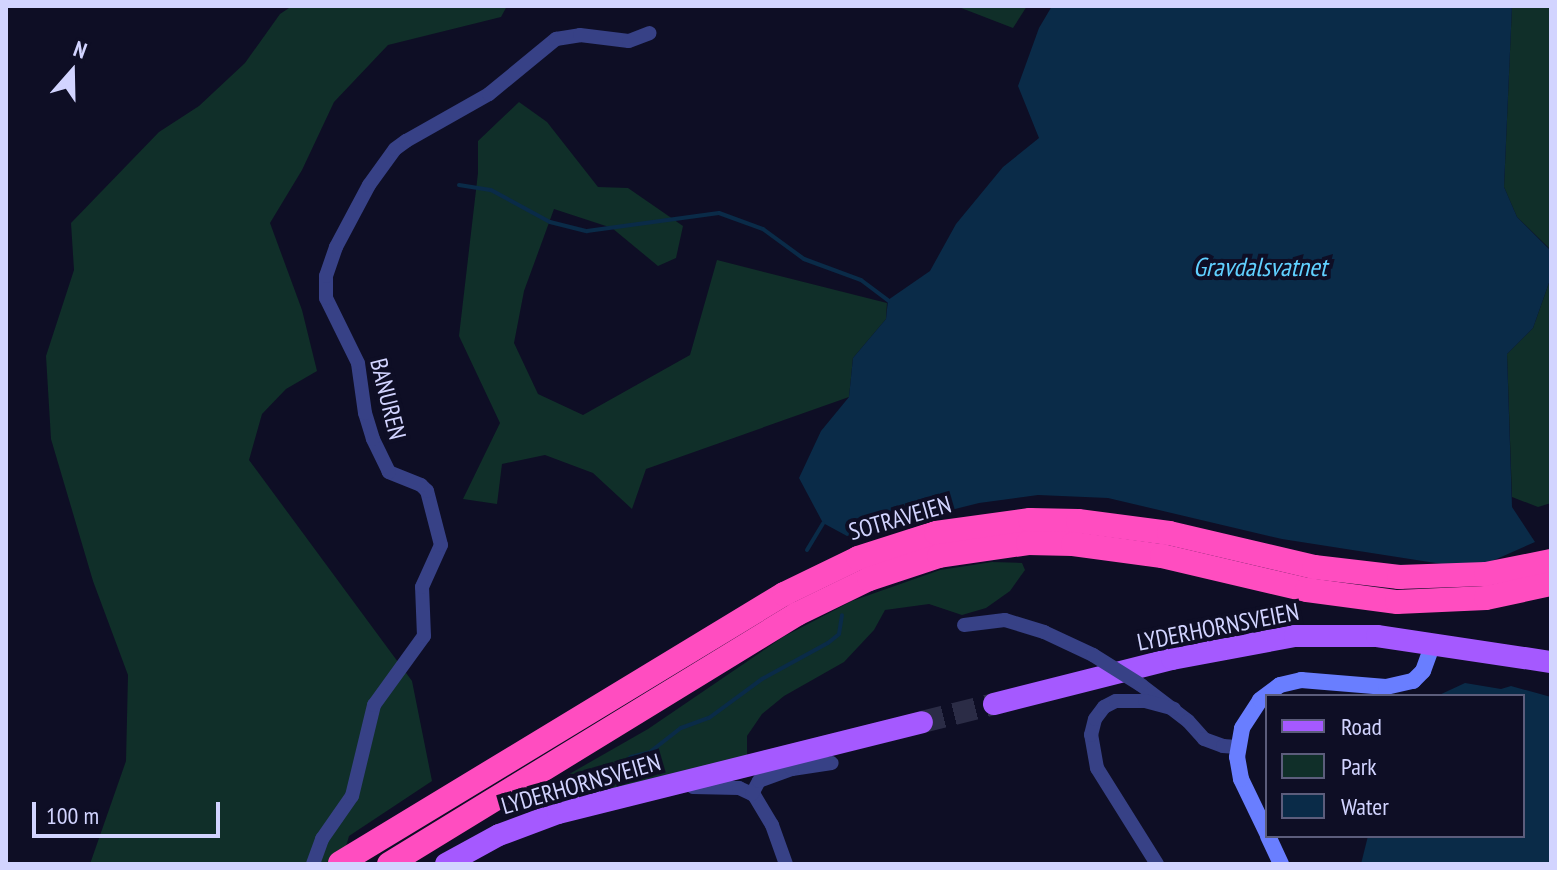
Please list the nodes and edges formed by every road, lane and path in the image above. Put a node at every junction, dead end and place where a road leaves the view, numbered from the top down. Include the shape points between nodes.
1 (650, 33) dead end
2 (1551, 561) edge
3 (1551, 584) edge
4 (1551, 596) edge
5 (1443, 602) junction
6 (964, 625) dead end
7 (1433, 644) junction
8 (1551, 662) edge
9 (1270, 694) edge
10 (1265, 698) edge
11 (994, 704) tunnel mouth
12 (1174, 709) junction
13 (922, 722) tunnel mouth
14 (1237, 747) junction
15 (790, 762) junction
16 (832, 763) dead end
17 (691, 779) junction
18 (752, 794) junction
19 (1265, 828) edge
20 (1270, 838) edge
21 (1145, 846) junction
22 (340, 863) edge
23 (313, 864) edge
24 (389, 864) edge
25 (446, 864) edge
26 (786, 864) edge
27 (1148, 864) edge
28 (1157, 864) edge
29 (1281, 864) edge

1 - 23 street, BANUREN via 629,41 568,36 545,46 489,94 395,149 336,247 326,276 326,298 358,363 373,439 389,472 427,491 441,545 422,587 424,636 374,705 352,796 322,839
2 - 22 highway, SOTRAVEIEN via 1486,574 1399,577 1314,567 1169,533 1093,522 1030,520 936,533 858,558 784,594
3 - 5 highway, SOTRAVEIEN
4 - 5 highway via 1487,608
5 - 24 highway, SOTRAVEIEN via 1359,599 1162,556 1073,544 1028,543 939,556 869,579 797,614
6 - 12 street, bridge via 1005,620 1054,635
7 - 8 main road, LYDERHORNSVEIEN
7 - 9 street via 1423,671 1413,681 1365,686 1315,679 1280,685
7 - 11 main road, LYDERHORNSVEIEN via 1352,635 1268,639
10 - 14 street via 1252,710
12 - 14 street via 1204,739
12 - 21 street via 1116,701 1095,719 1091,735 1097,768
13 - 15 main road, LYDERHORNSVEIEN
14 - 19 street via 1241,779
15 - 16 street
15 - 17 main road, LYDERHORNSVEIEN
15 - 18 street via 755,786
17 - 18 street via 693,787 739,788
17 - 25 main road, LYDERHORNSVEIEN via 525,824
18 - 26 street via 772,825
20 - 29 street
21 - 27 street
21 - 28 street

